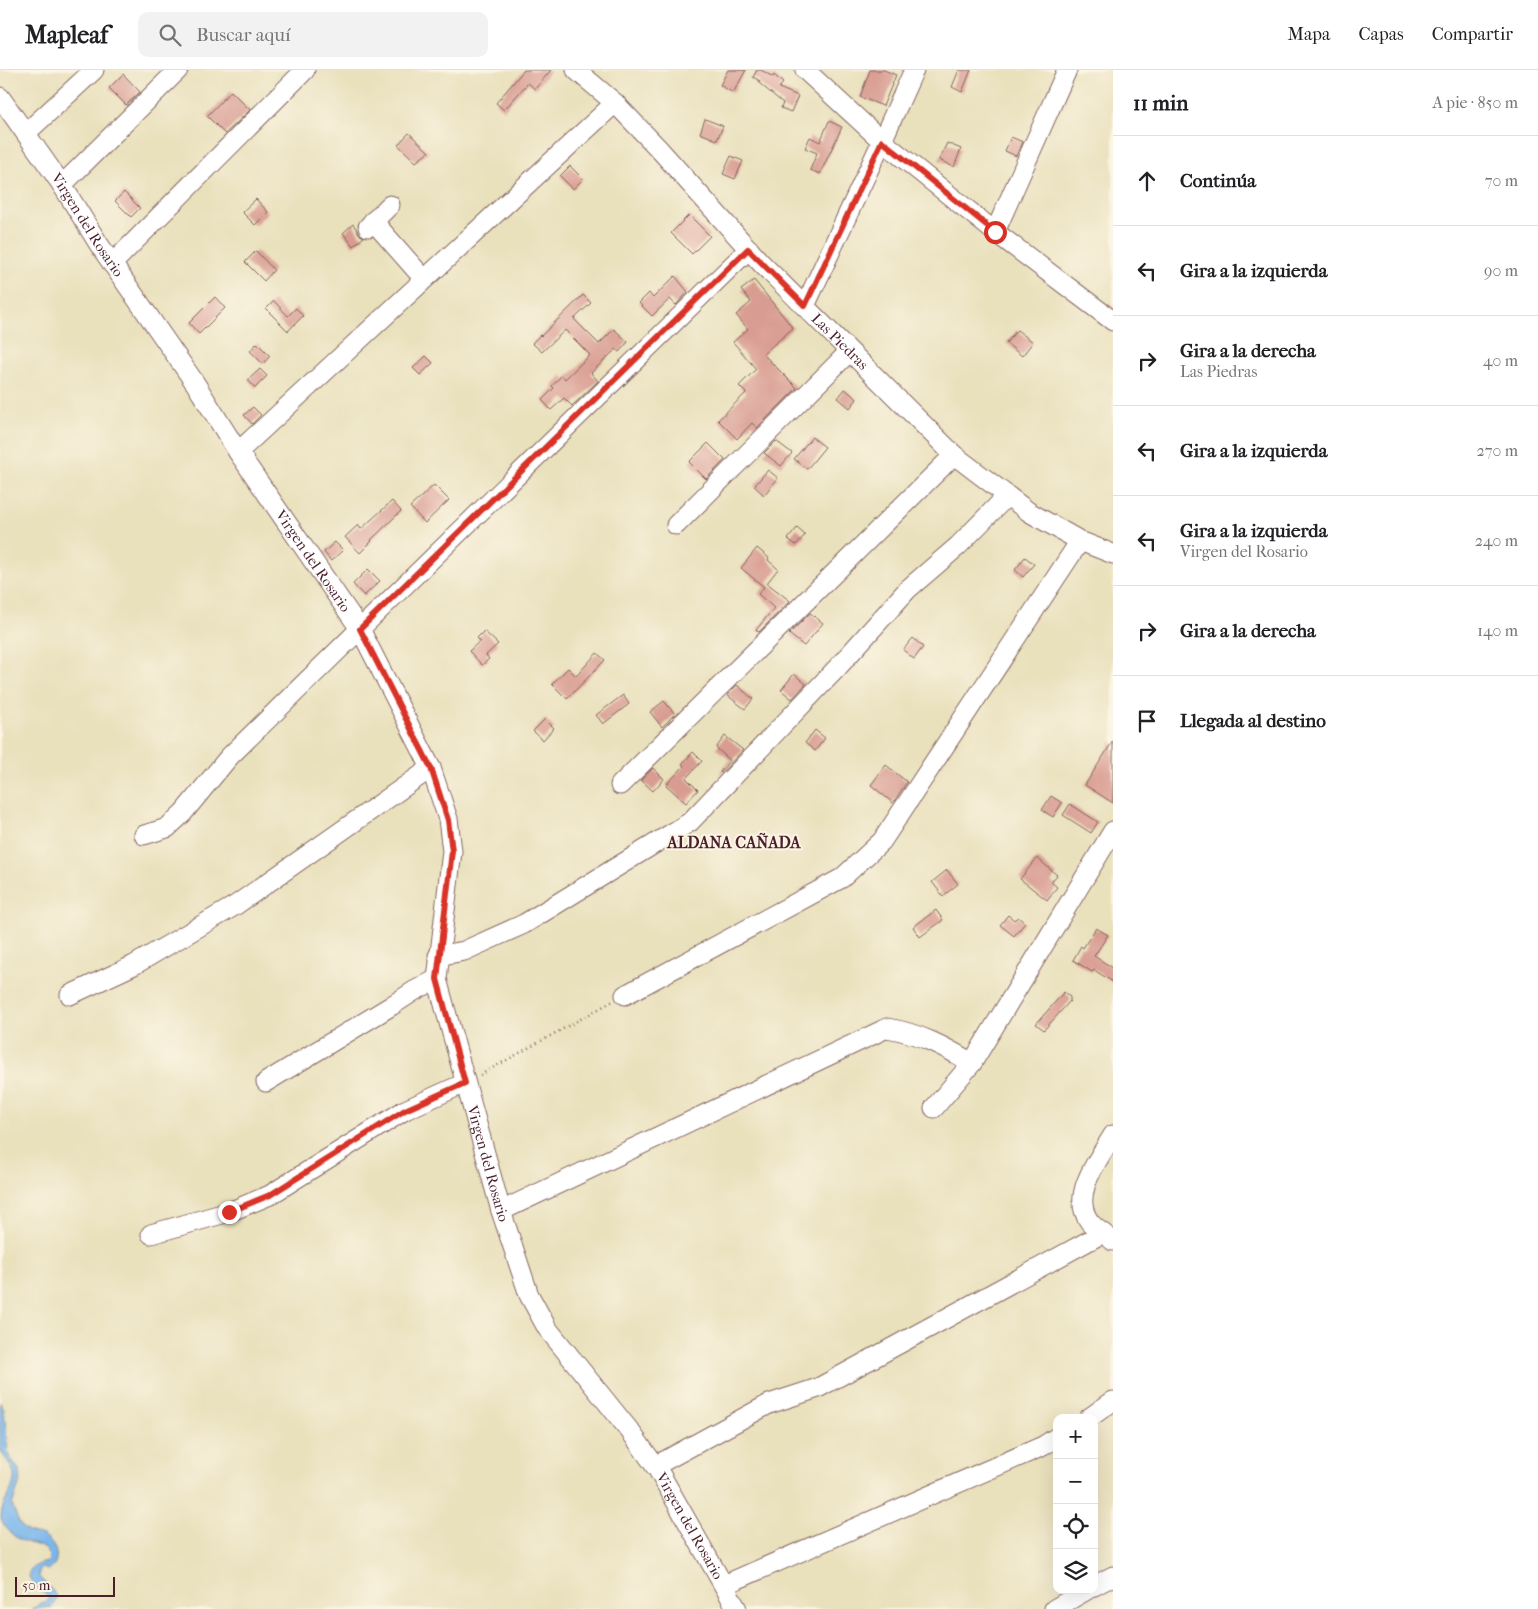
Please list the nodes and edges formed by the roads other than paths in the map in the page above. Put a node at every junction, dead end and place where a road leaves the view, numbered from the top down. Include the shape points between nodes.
1 (94, 70) edge
2 (178, 70) edge
3 (305, 70) edge
4 (576, 70) edge
5 (805, 70) edge
6 (914, 70) edge
7 (1068, 70) edge
8 (0, 97) edge
9 (615, 103) junction
10 (26, 133) junction
11 (882, 141) junction
12 (62, 185) junction
13 (390, 205) dead end
14 (995, 232) junction
15 (748, 249) junction
16 (112, 264) junction
17 (424, 280) junction
18 (805, 306) junction
19 (1113, 321) edge
20 (849, 352) junction
21 (238, 452) junction
22 (954, 455) junction
23 (1008, 496) junction
24 (676, 525) dead end
25 (1080, 541) junction
26 (1113, 554) edge
27 (360, 629) junction
28 (431, 768) junction
29 (620, 785) dead end
30 (1113, 832) edge
31 (144, 835) dead end
32 (438, 956) junction
33 (437, 979) junction
34 (625, 994) road end
35 (70, 995) dead end
36 (972, 1063) junction
37 (266, 1082) dead end
38 (465, 1083) junction
39 (934, 1108) dead end
40 (1113, 1135) edge
41 (501, 1211) junction
42 (151, 1234) dead end
43 (1108, 1237) edge
44 (1113, 1401) edge
45 (1095, 1414) edge
46 (1053, 1440) edge
47 (655, 1466) junction
48 (1113, 1576) edge
49 (1098, 1584) edge
50 (1080, 1594) edge
51 (728, 1601) edge
52 (1054, 1609) edge

1 - 10 street
2 - 12 street
3 - 16 street
4 - 9 street, Las Piedras
5 - 11 street
6 - 11 street
7 - 14 street
8 - 10 street, Virgen del Rosario
9 - 15 street, Las Piedras
9 - 17 street
10 - 12 street, Virgen del Rosario
11 - 14 street
11 - 18 street
12 - 16 street, Virgen del Rosario
13 - 17 street via 370,224
14 - 19 street
15 - 18 street, Las Piedras
15 - 27 street
16 - 21 street, Virgen del Rosario via 195,383
17 - 21 street
18 - 20 street, Las Piedras
20 - 22 street, Las Piedras
20 - 24 street
21 - 27 street, Virgen del Rosario
22 - 23 street, Las Piedras
22 - 29 street
23 - 25 street, Las Piedras
23 - 32 street via 958,546 908,589 838,668 690,822 524,924 464,951
25 - 26 street, Las Piedras
25 - 34 street via 882,842 842,878
27 - 28 street, Virgen del Rosario
27 - 31 street via 229,756 168,828
28 - 32 street, Virgen del Rosario via 448,820 452,851
28 - 35 street via 236,905 134,965
30 - 36 street
32 - 33 street, Virgen del Rosario
33 - 37 street
33 - 38 street, Virgen del Rosario
36 - 39 street
36 - 41 street via 940,1044 909,1032 887,1028
38 - 41 street, Virgen del Rosario
38 - 42 street via 405,1110 270,1195 229,1212
40 - 43 street via 1082,1193 1082,1206 1089,1221
41 - 47 street, Virgen del Rosario via 528,1295 547,1328
43 - 47 street via 818,1388 769,1404
44 - 45 street
46 - 51 street
47 - 51 street, Virgen del Rosario
48 - 49 street
50 - 52 street

